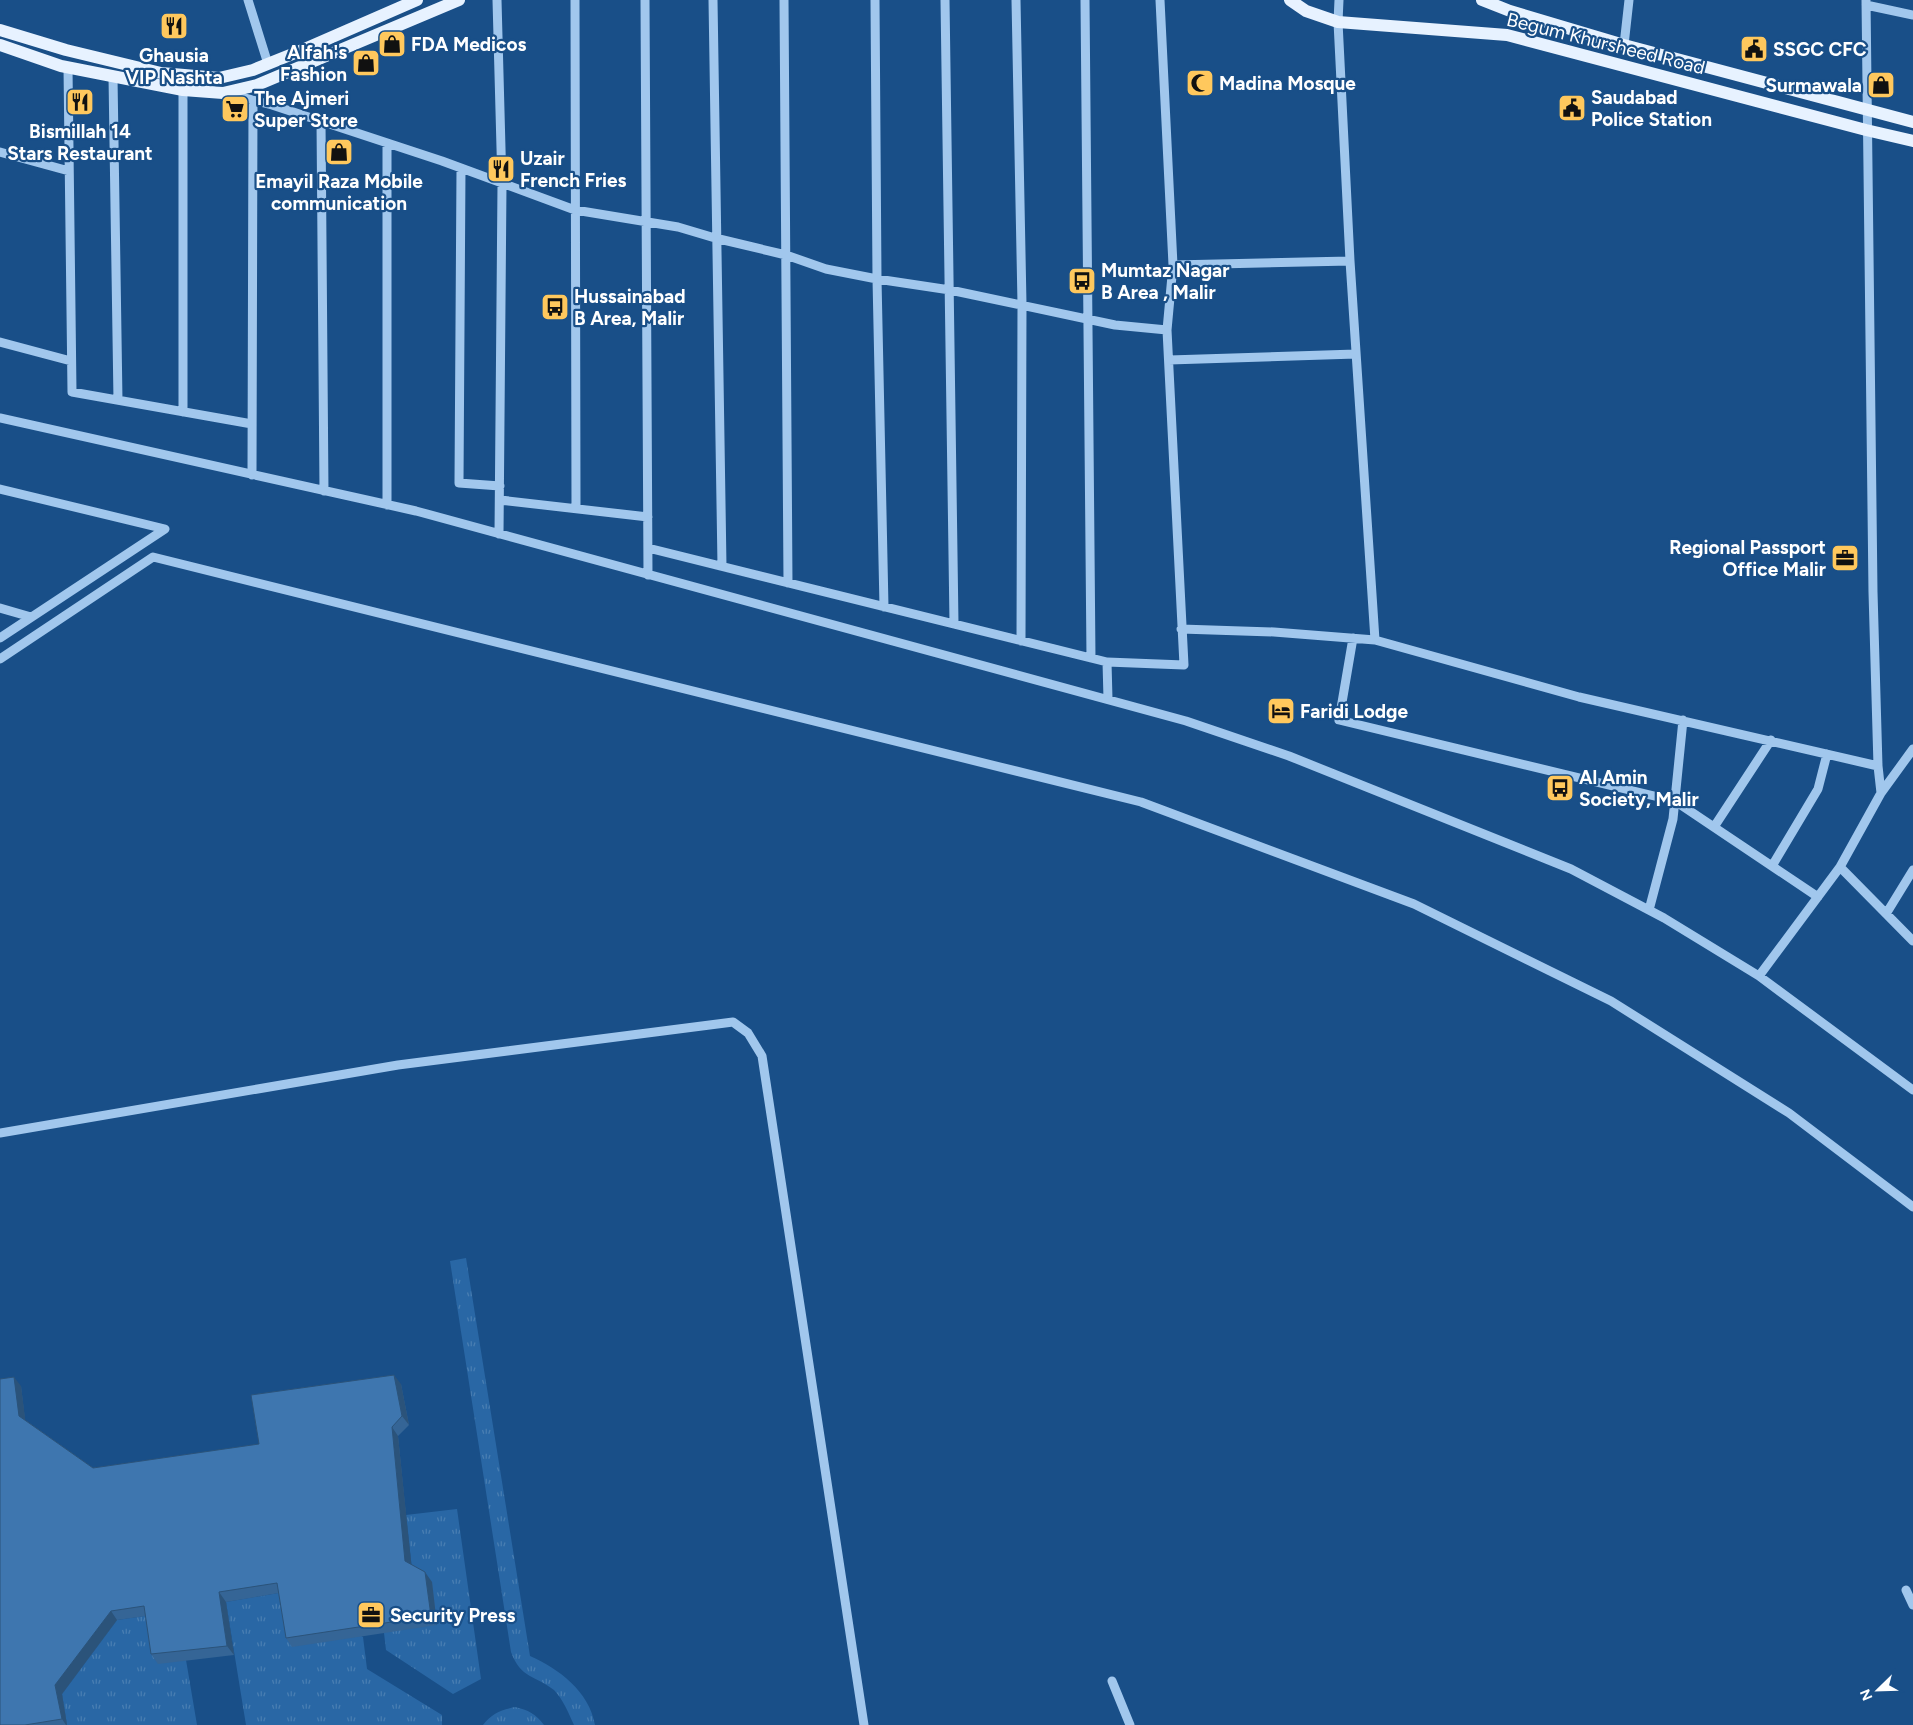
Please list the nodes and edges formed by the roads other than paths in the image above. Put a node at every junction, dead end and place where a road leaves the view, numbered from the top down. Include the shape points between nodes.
1 (248, 0) edge
2 (417, 0) edge
3 (459, 0) edge
4 (497, 0) edge
5 (575, 0) edge
6 (645, 0) edge
7 (713, 0) edge
8 (784, 0) edge
9 (876, 0) edge
10 (946, 0) edge
11 (1016, 0) edge
12 (1084, 0) edge
13 (1160, 0) edge
14 (1290, 0) edge
15 (1339, 0) edge
16 (1482, 0) edge
17 (1629, 0) edge
18 (1866, 2) edge
19 (1913, 15) edge
20 (1338, 22) junction
21 (0, 30) edge
22 (0, 45) edge
23 (1624, 45) junction
24 (95, 57) junction
25 (268, 64) junction
26 (68, 68) junction
27 (93, 73) junction
28 (113, 77) junction
29 (183, 90) junction
30 (223, 92) junction
31 (252, 100) junction
32 (1868, 111) junction
33 (322, 121) junction
34 (1913, 122) edge
35 (1866, 130) junction
36 (1913, 140) edge
37 (387, 143) junction
38 (0, 152) edge
39 (461, 169) junction
40 (69, 171) junction
41 (502, 185) junction
42 (575, 210) junction
43 (646, 220) junction
44 (715, 238) junction
45 (786, 255) junction
46 (1350, 261) junction
47 (1172, 265) junction
48 (877, 280) junction
49 (950, 290) junction
50 (1022, 304) junction
51 (1088, 320) junction
52 (1167, 330) junction
53 (0, 342) edge
54 (1356, 354) junction
55 (1169, 360) junction
56 (71, 361) junction
57 (118, 400) junction
58 (183, 412) junction
59 (0, 418) edge
60 (252, 424) junction
61 (252, 475) junction
62 (500, 486) junction
63 (0, 489) edge
64 (324, 491) junction
65 (500, 500) junction
66 (387, 505) junction
67 (576, 508) junction
68 (648, 517) junction
69 (499, 534) junction
70 (648, 548) junction
71 (722, 566) junction
72 (648, 575) junction
73 (788, 583) junction
74 (884, 606) junction
75 (0, 608) edge
76 (31, 617) junction
77 (954, 624) junction
78 (1181, 629) junction
79 (0, 638) edge
80 (1353, 638) junction
81 (1375, 640) junction
82 (1021, 641) junction
83 (1090, 658) junction
84 (0, 659) edge
85 (1107, 662) junction
86 (1108, 699) junction
87 (1683, 720) junction
88 (1771, 740) junction
89 (1913, 749) edge
90 (1828, 754) junction
91 (1878, 766) junction
92 (1881, 793) junction
93 (1675, 801) junction
94 (1714, 827) junction
95 (1772, 866) junction
96 (1840, 867) junction
97 (1913, 870) edge
98 (1818, 897) junction
99 (1649, 910) junction
100 (1886, 914) junction
101 (1913, 941) edge
102 (1759, 976) junction
103 (1913, 1090) edge
104 (0, 1133) edge
105 (1913, 1207) edge
106 (1906, 1590) dead end
107 (1913, 1605) edge
108 (1112, 1681) dead end
109 (864, 1725) edge
110 (1130, 1725) edge

1 - 25 street
2 - 25 main road
3 - 30 main road via 257,84
4 - 41 street
5 - 42 street
6 - 43 street
7 - 44 street
8 - 45 street
9 - 48 street
10 - 49 street
11 - 50 street
12 - 51 street
13 - 47 street
14 - 20 main road, Begum Khursheed Road via 1306,11
15 - 20 street
16 - 23 main road, Begum Khursheed Road
17 - 23 street
18 - 19 street
18 - 32 street
20 - 35 main road, Begum Khursheed Road via 1507,35
20 - 46 street
21 - 24 main road
22 - 26 main road
23 - 32 main road, Begum Khursheed Road
24 - 25 main road via 161,73 220,78
24 - 27 street
26 - 27 main road
26 - 40 street
27 - 28 main road
28 - 29 main road
28 - 57 street
29 - 30 main road
29 - 58 street
30 - 31 street
31 - 33 street
31 - 60 street
32 - 34 main road, Begum Khursheed Road
32 - 35 street
33 - 37 street
33 - 64 street
35 - 36 main road, Begum Khursheed Road
35 - 91 street
37 - 39 street
37 - 66 street
38 - 40 street
39 - 41 street
39 - 62 street via 460,483
40 - 56 street
41 - 42 street
41 - 62 street
42 - 43 street
42 - 67 street
43 - 44 street
43 - 68 street
44 - 45 street
44 - 71 street
45 - 48 street via 826,269
45 - 73 street
46 - 47 street
46 - 54 street
47 - 52 street
48 - 49 street
48 - 74 street
49 - 50 street
49 - 77 street
50 - 51 street
50 - 82 street
51 - 52 street
51 - 83 street
52 - 55 street
53 - 56 street
54 - 55 street
54 - 81 street
55 - 78 street
56 - 57 street via 72,392
57 - 58 street
58 - 60 street
59 - 61 street
60 - 61 street
61 - 64 street
62 - 65 street
63 - 76 street via 165,529
64 - 66 street
65 - 67 street
65 - 69 street
66 - 69 street
67 - 68 street
68 - 70 street
69 - 72 street
70 - 71 street
70 - 72 street
71 - 73 street
72 - 86 street
73 - 74 street
74 - 77 street
75 - 76 street
76 - 79 street
77 - 82 street
78 - 80 street
78 - 85 street via 1184,665
80 - 81 street
80 - 93 street via 1339,720
81 - 87 street via 1579,697
82 - 83 street
83 - 85 street
84 - 105 street via 153,557 1141,802 1414,904 1611,1001 1789,1113
85 - 86 street
86 - 99 street via 1289,756 1571,869
87 - 88 street
87 - 93 street
88 - 90 street
88 - 94 street
89 - 92 street
90 - 91 street
90 - 95 street via 1818,789
91 - 92 street
92 - 96 street
93 - 94 street
93 - 99 street
94 - 95 street
95 - 98 street
96 - 98 street
96 - 100 street
97 - 100 street
98 - 102 street
99 - 102 street
100 - 101 street
102 - 103 street
104 - 109 street via 398,1066 733,1022 748,1034 762,1056
106 - 107 street
108 - 110 street

